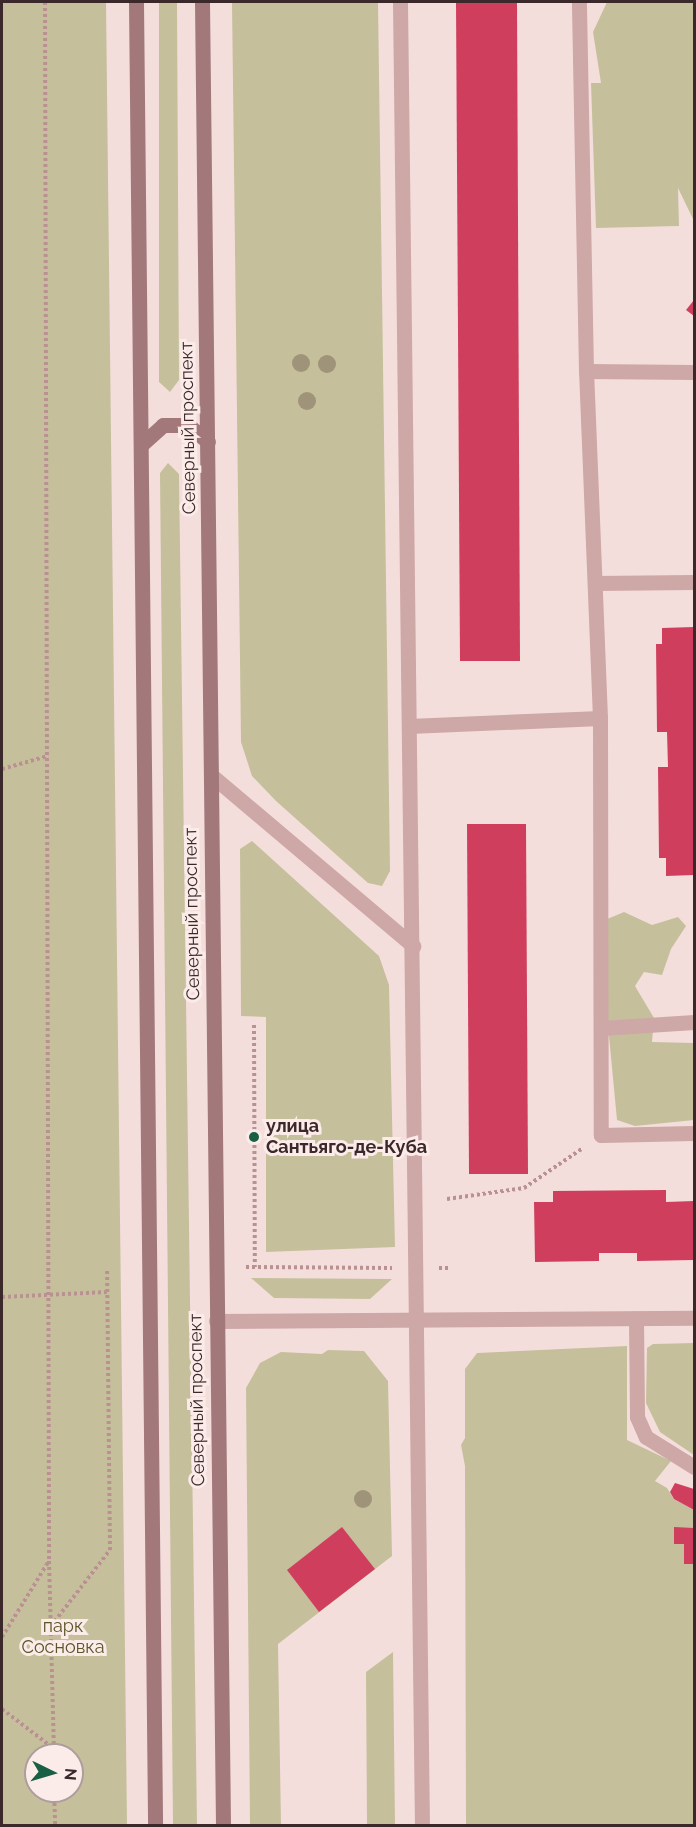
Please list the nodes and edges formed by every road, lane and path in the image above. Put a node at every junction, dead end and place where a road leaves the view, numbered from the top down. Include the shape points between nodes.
1 (45, 2) edge
2 (136, 2) edge
3 (202, 2) edge
4 (400, 2) edge
5 (579, 2) edge
6 (586, 370) junction
7 (694, 372) edge
8 (208, 442) junction
9 (141, 446) junction
10 (595, 582) junction
11 (694, 582) edge
12 (600, 718) junction
13 (410, 726) junction
14 (48, 756) junction
15 (2, 769) edge
16 (210, 775) junction
17 (413, 946) junction
18 (694, 1022) edge
19 (254, 1025) dead end
20 (601, 1028) junction
21 (694, 1133) edge
22 (601, 1135) junction
23 (447, 1199) dead end
24 (246, 1267) dead end
25 (255, 1267) junction
26 (416, 1268) junction
27 (448, 1268) dead end
28 (107, 1269) dead end
29 (107, 1292) junction
30 (49, 1294) junction
31 (2, 1297) edge
32 (417, 1318) junction
33 (694, 1318) edge
34 (636, 1319) junction
35 (216, 1321) junction
36 (694, 1467) edge
37 (49, 1561) junction
38 (51, 1626) junction
39 (2, 1637) edge
40 (2, 1709) edge
41 (46, 1743) edge
42 (53, 1743) edge
43 (54, 1803) edge
44 (55, 1826) edge
45 (155, 1826) edge
46 (223, 1826) edge
47 (422, 1826) edge

1 - 14 path
2 - 9 main road
3 - 8 main road, Северный проспект
4 - 13 street
5 - 6 street
6 - 7 street
6 - 10 street
8 - 9 main road via 188,425 163,425
8 - 16 main road, Северный проспект
9 - 45 main road
10 - 11 street
10 - 12 street
12 - 13 street
12 - 20 street
13 - 17 street
14 - 15 path
14 - 30 path
16 - 17 street
16 - 35 main road, Северный проспект
17 - 26 street
18 - 20 street
19 - 25 path
20 - 22 street
21 - 22 street
22 - 23 path via 524,1188
24 - 25 path
25 - 26 path
26 - 27 path
26 - 32 street
28 - 29 path
29 - 30 path
29 - 38 path via 110,1550
30 - 31 path
30 - 37 path
32 - 34 street
32 - 35 street
32 - 47 street
33 - 34 street
34 - 36 street via 637,1417 646,1437
35 - 46 main road, Северный проспект
37 - 38 path
37 - 39 path
38 - 42 path
40 - 41 path
43 - 44 path

